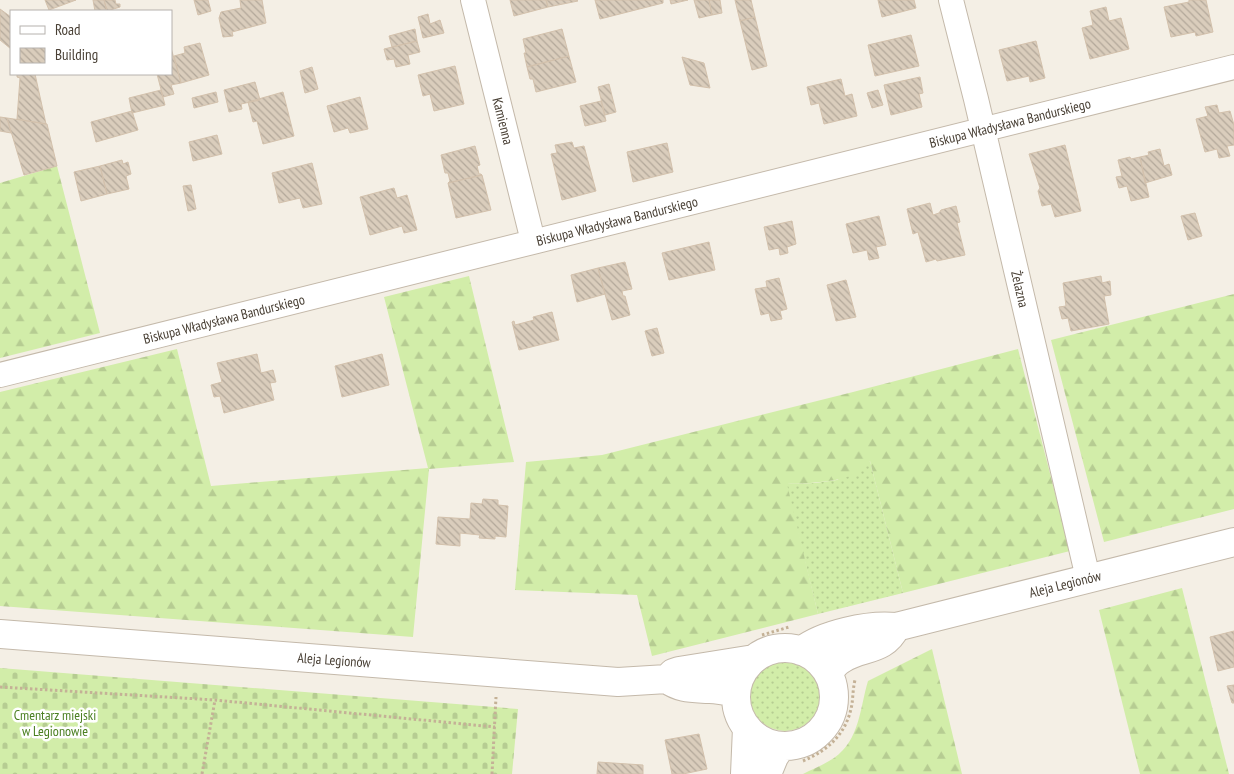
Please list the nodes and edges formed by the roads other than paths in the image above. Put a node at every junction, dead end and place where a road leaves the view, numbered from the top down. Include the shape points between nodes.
1 (473, 0) edge
2 (951, 0) edge
3 (1234, 67) edge
4 (983, 130) junction
5 (533, 241) junction
6 (0, 375) edge
7 (1234, 542) edge
8 (1088, 578) junction
9 (896, 627) junction
10 (0, 634) edge
11 (800, 638) junction
12 (755, 648) junction
13 (828, 674) junction
14 (667, 679) junction
15 (736, 693) junction
16 (746, 728) junction
17 (790, 754) junction
18 (745, 774) edge
19 (767, 774) edge

1 - 5 street, Kamienna
2 - 4 street, Żelazna
3 - 4 street, Biskupa Władysława Bandurskiego
4 - 5 street, Biskupa Władysława Bandurskiego
4 - 8 street, Żelazna
5 - 6 street, Biskupa Władysława Bandurskiego
7 - 8 street, Aleja Legionów
8 - 9 street, Aleja Legionów
9 - 11 street, Aleja Legionów via 880,626 816,641
9 - 13 street via 891,638 843,658
10 - 14 street, Aleja Legionów via 618,682
11 - 12 street via 789,648 765,652
11 - 13 street
12 - 14 street, Aleja Legionów via 673,673
12 - 15 street
13 - 17 street via 834,700 827,724 808,741 796,745
14 - 15 street, Aleja Legionów via 688,689
15 - 16 street
16 - 17 street via 764,742
16 - 18 street
17 - 19 street via 774,757

